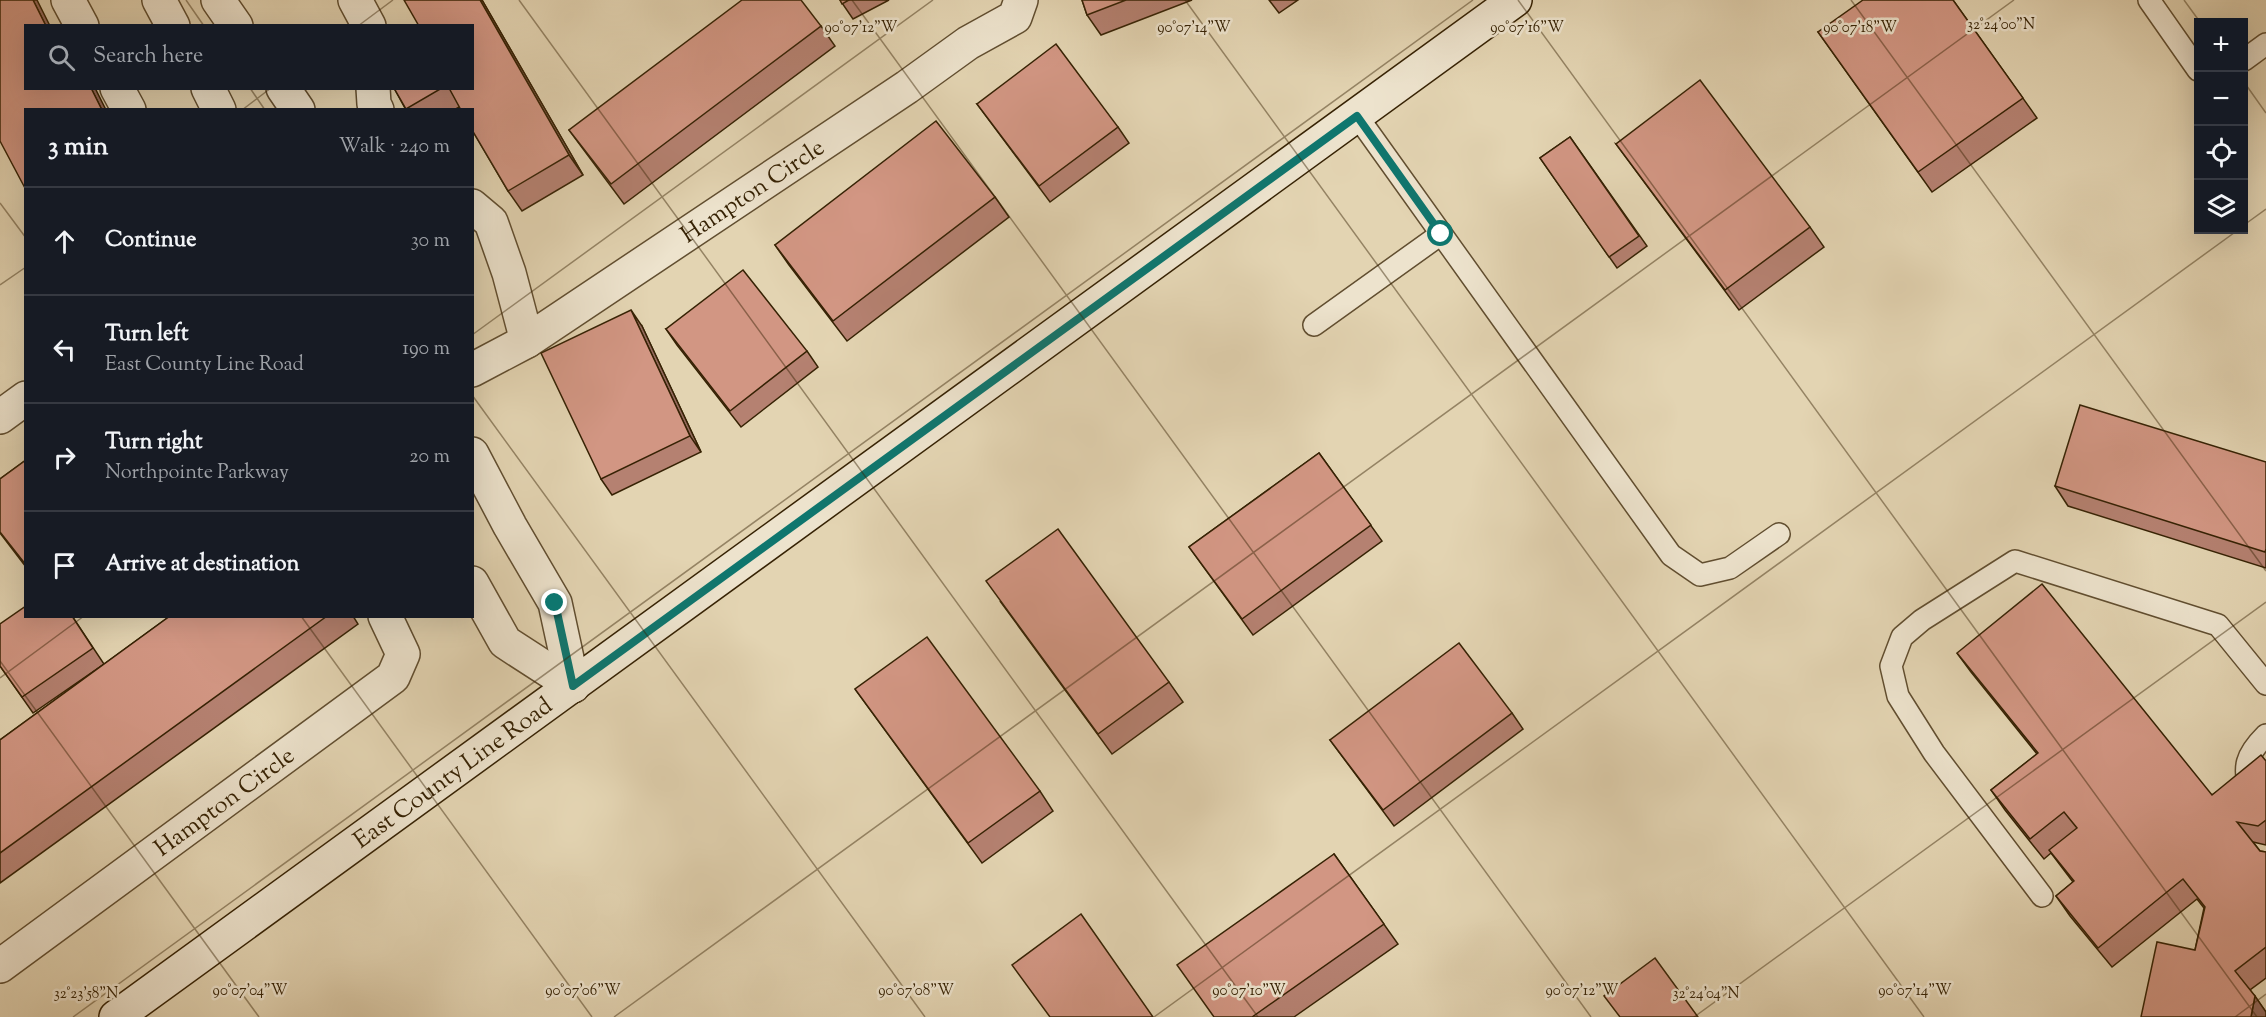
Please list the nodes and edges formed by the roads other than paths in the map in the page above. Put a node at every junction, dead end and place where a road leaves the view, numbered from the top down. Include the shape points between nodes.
1 (68, 0) edge
2 (159, 0) edge
3 (218, 0) edge
4 (355, 0) edge
5 (1021, 0) edge
6 (1515, 0) edge
7 (2149, 0) edge
8 (81, 24) edge
9 (172, 24) edge
10 (235, 24) edge
11 (368, 24) edge
12 (2266, 44) edge
13 (2248, 57) edge
14 (2194, 63) edge
15 (118, 90) edge
16 (209, 90) edge
17 (284, 90) edge
18 (374, 90) edge
19 (128, 108) edge
20 (218, 108) edge
21 (297, 108) edge
22 (376, 108) edge
23 (1357, 116) junction
24 (474, 208) edge
25 (1441, 234) junction
26 (1314, 325) dead end
27 (527, 341) junction
28 (474, 369) edge
29 (24, 399) edge
30 (0, 417) edge
31 (474, 458) edge
32 (1779, 534) dead end
33 (474, 587) edge
34 (386, 618) edge
35 (2266, 684) edge
36 (573, 686) junction
37 (2266, 735) edge
38 (2251, 794) edge
39 (2042, 896) dead end
40 (0, 966) edge
41 (116, 1017) edge

1 - 8 street
2 - 9 street
3 - 10 street
4 - 11 street
5 - 27 street, Hampton Circle via 1015,17 968,43
6 - 23 street, East County Line Road
7 - 14 lane
12 - 13 lane
15 - 19 street
16 - 20 street
17 - 21 street
18 - 22 street
23 - 25 lane
23 - 36 street, East County Line Road
24 - 27 street via 492,222
25 - 26 lane
25 - 32 lane via 1671,555 1700,574 1710,573 1730,568
27 - 28 street, Hampton Circle
29 - 30 street
31 - 36 street via 555,603
33 - 36 street via 505,642
34 - 40 street, Hampton Circle via 403,654 393,677
35 - 39 lane via 2218,625 2015,561 1902,637 1891,666 1898,696 1934,753
36 - 41 street, East County Line Road
37 - 38 lane via 2246,760

